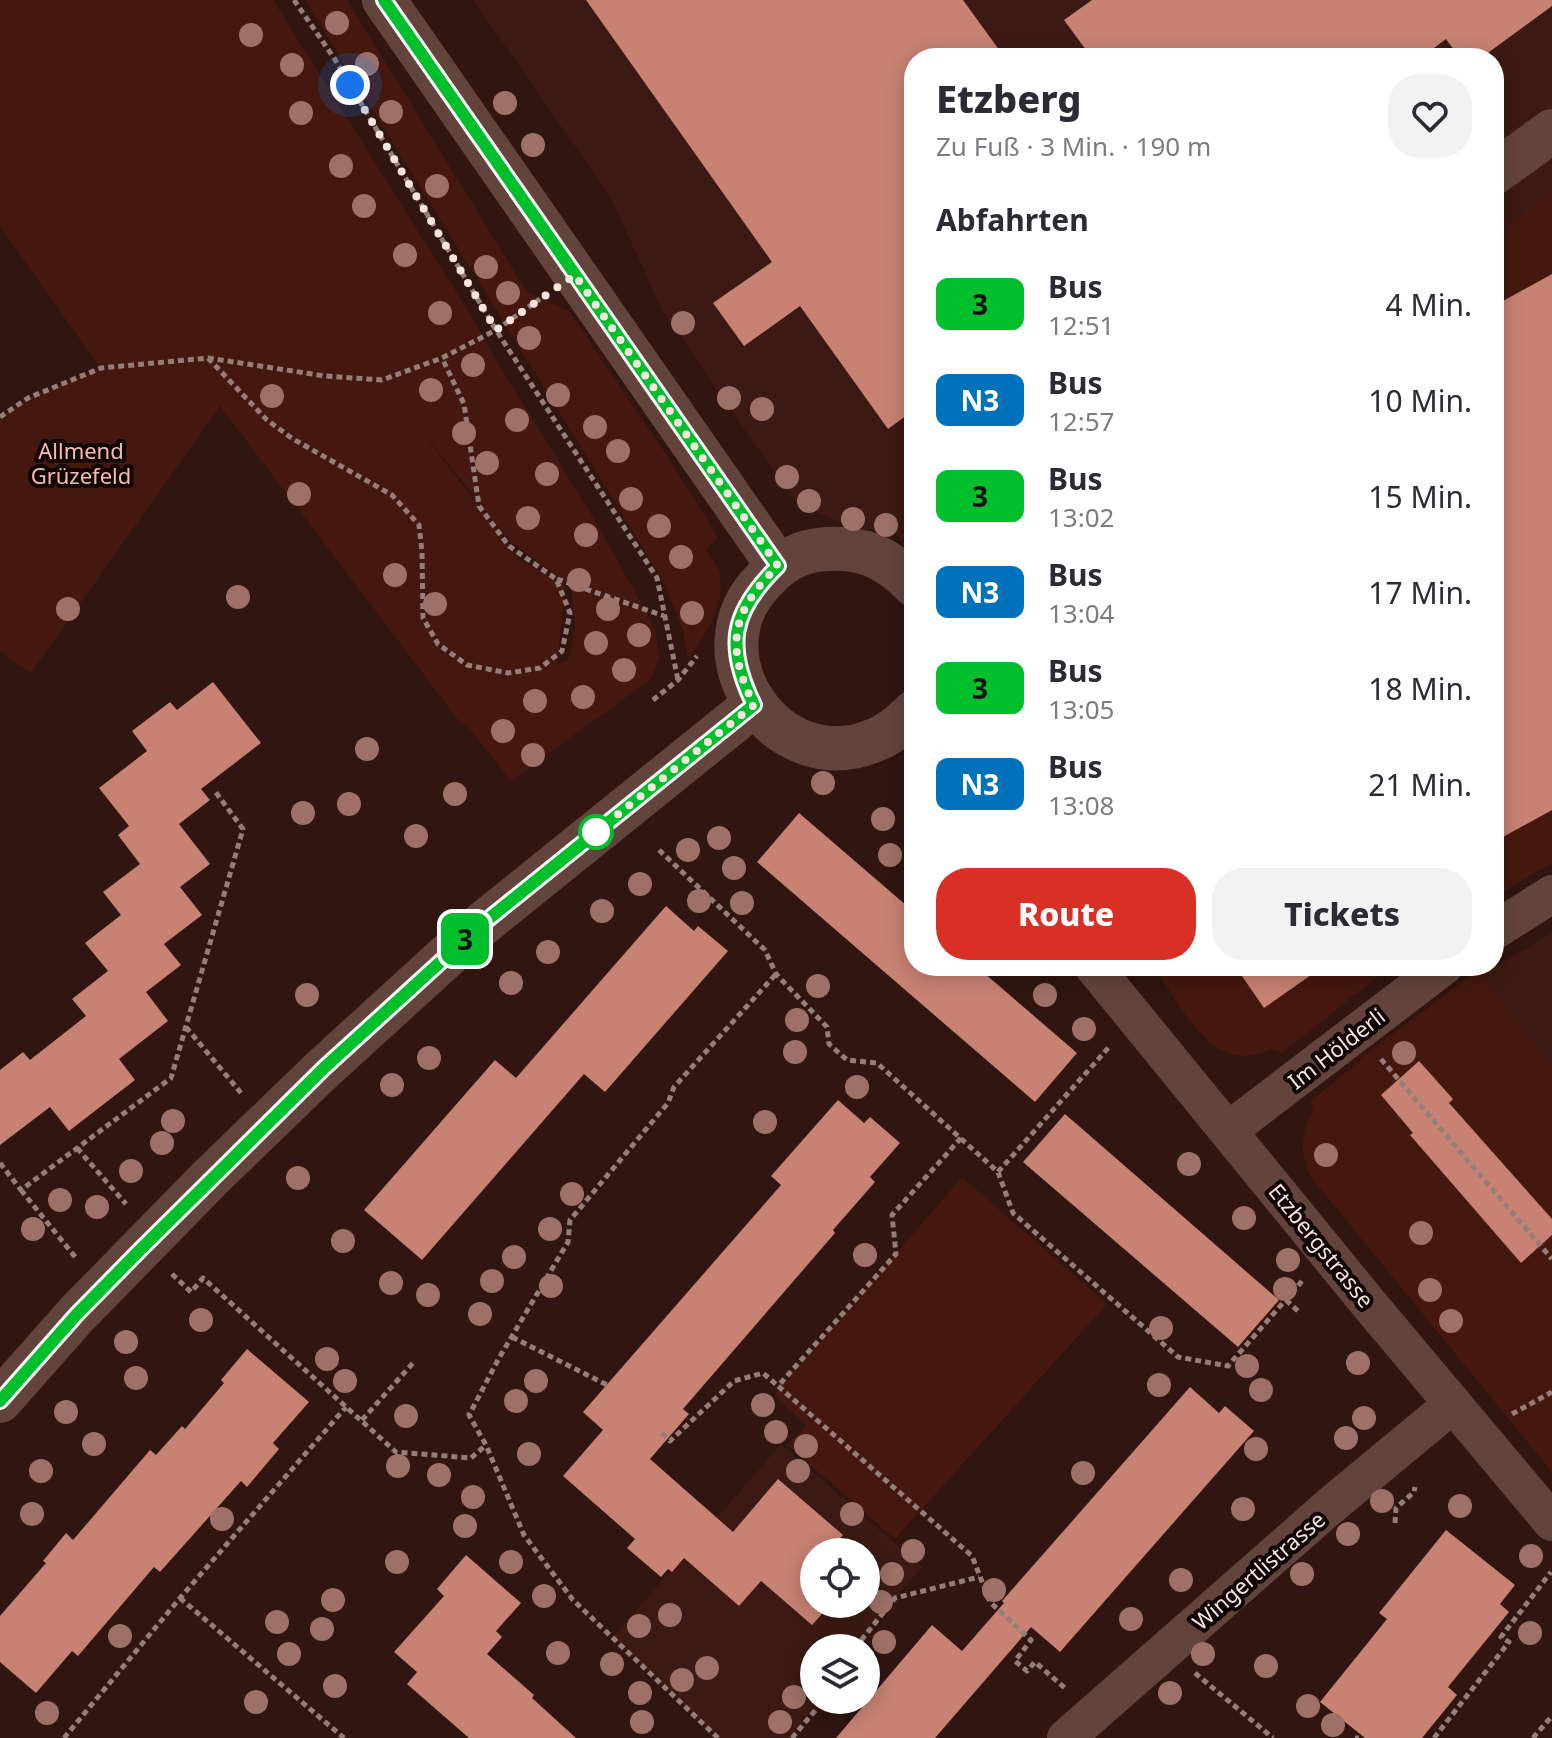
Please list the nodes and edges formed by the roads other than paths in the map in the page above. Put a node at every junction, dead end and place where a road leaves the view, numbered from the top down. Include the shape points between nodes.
1 (384, 0) edge
2 (1552, 131) edge
3 (1504, 166) edge
4 (778, 566) junction
5 (904, 574) edge
6 (754, 705) junction
7 (904, 731) edge
8 (1552, 894) edge
9 (1504, 925) edge
10 (1101, 976) edge
11 (1431, 976) edge
12 (1229, 1130) junction
13 (0, 1401) edge
14 (1453, 1404) junction
15 (1552, 1522) edge
16 (1066, 1738) edge

1 - 4 main road
2 - 3 main road
4 - 5 main road via 806,552 837,547 869,553
4 - 6 main road via 748,601 735,646 740,677
6 - 7 main road via 777,729 808,744 840,748
6 - 13 main road via 481,925 324,1068 88,1303
8 - 9 street
10 - 12 street, Etzbergstrasse
11 - 12 street, Im Hölderli
12 - 14 street, Etzbergstrasse
14 - 15 street, Etzbergstrasse
14 - 16 street, Wingertlistrasse

